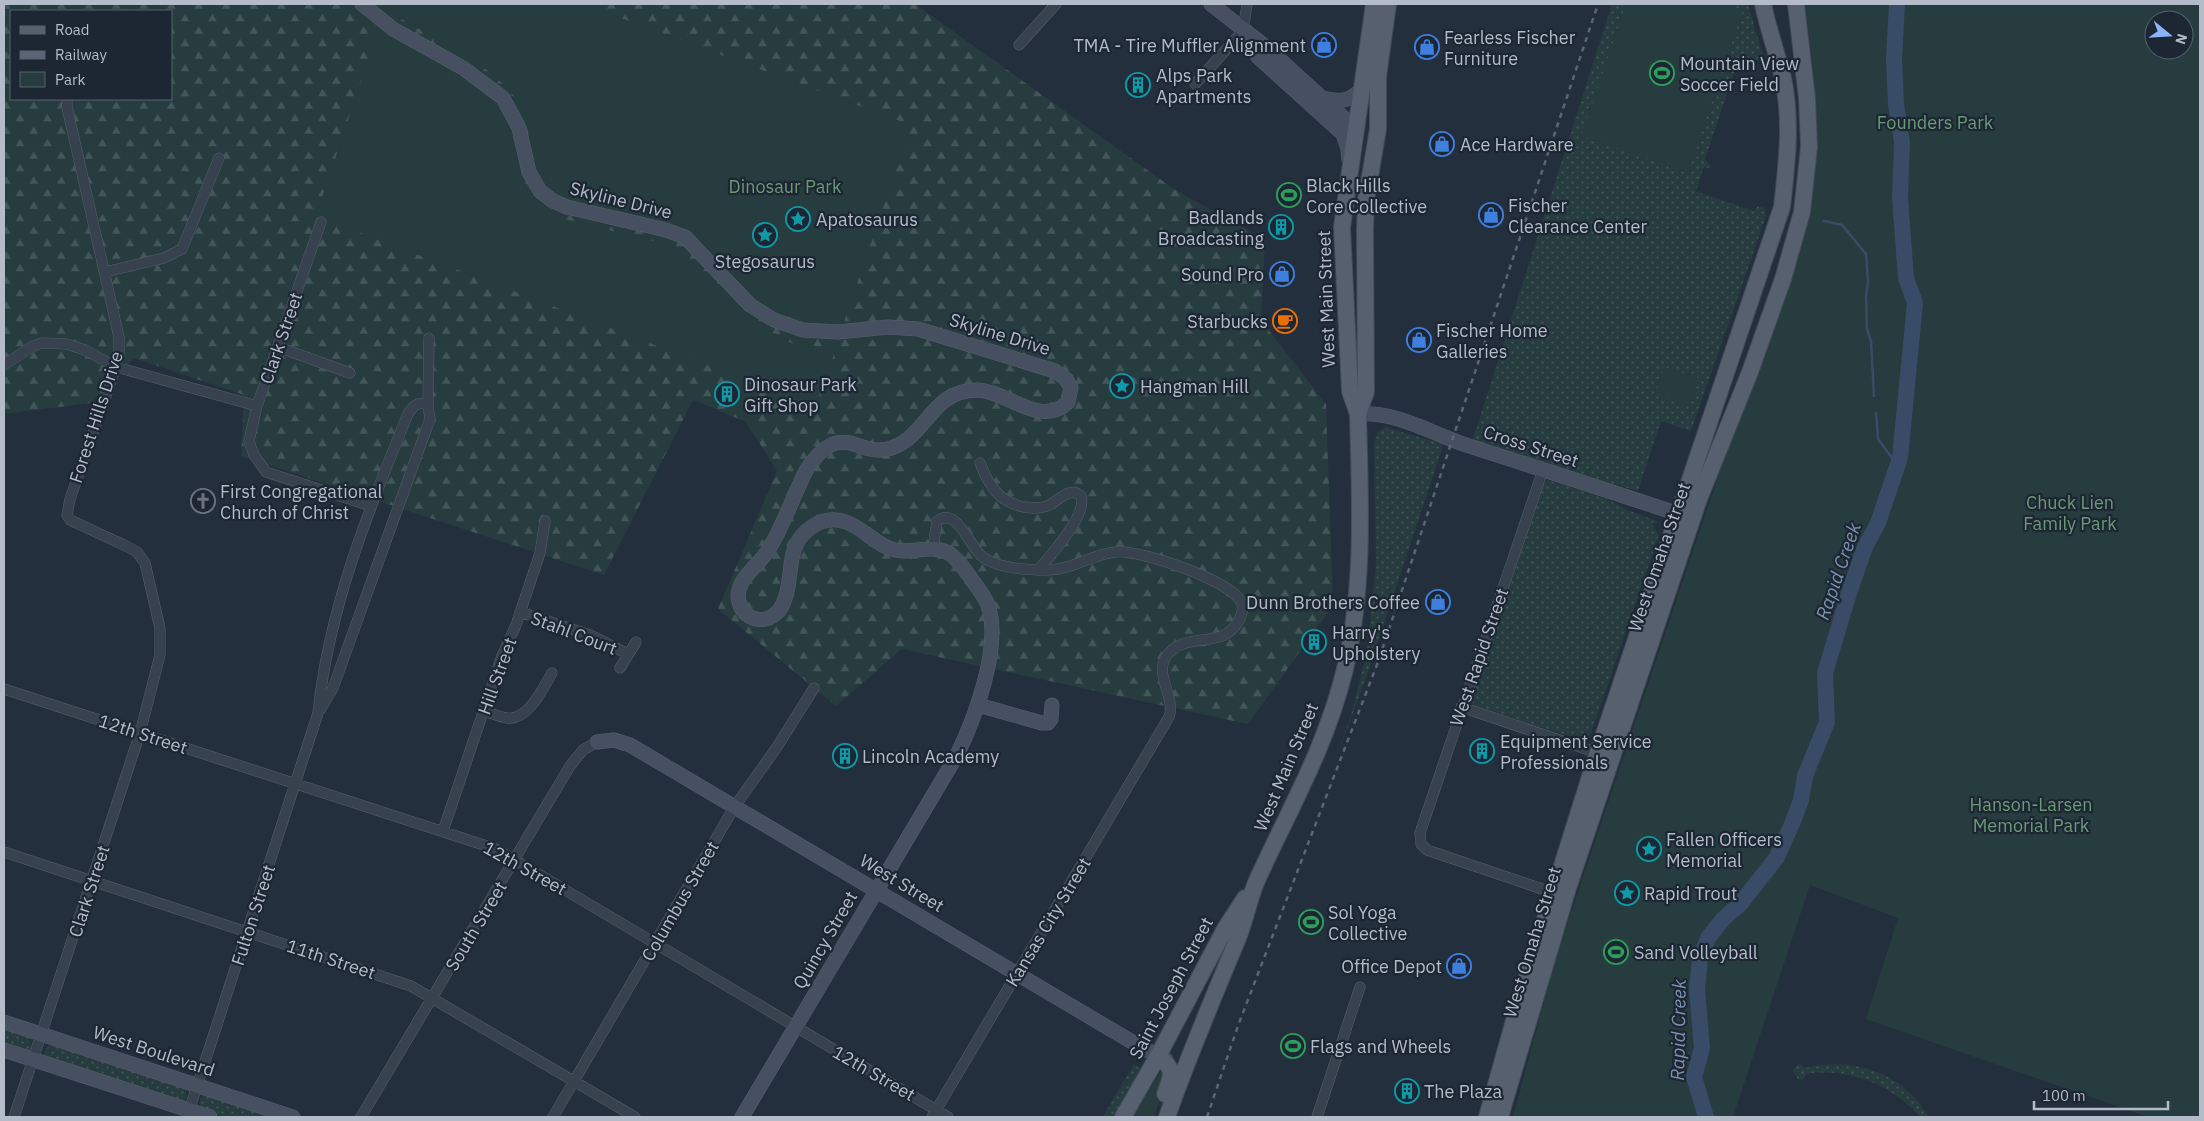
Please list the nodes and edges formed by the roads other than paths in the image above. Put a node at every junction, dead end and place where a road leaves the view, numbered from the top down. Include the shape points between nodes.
1 (362, 4) edge
2 (1056, 4) edge
3 (1210, 4) edge
4 (1247, 4) edge
5 (1374, 4) edge
6 (1388, 4) edge
7 (1763, 4) edge
8 (1789, 4) edge
9 (1796, 4) edge
10 (1243, 31) junction
11 (1019, 45) dead end
12 (1802, 59) junction
13 (1282, 78) junction
14 (1195, 84) dead end
15 (1362, 88) junction
16 (1322, 97) junction
17 (67, 100) edge
18 (1377, 102) junction
19 (1354, 125) junction
20 (219, 158) dead end
21 (1349, 167) junction
22 (321, 222) dead end
23 (105, 272) junction
24 (429, 338) dead end
25 (1367, 339) junction
26 (278, 347) junction
27 (4, 365) edge
28 (116, 367) junction
29 (350, 373) dead end
30 (428, 405) junction
31 (257, 406) junction
32 (1358, 414) junction
33 (980, 463) dead end
34 (1543, 470) junction
35 (370, 506) junction
36 (1685, 516) junction
37 (545, 520) dead end
38 (933, 549) junction
39 (1038, 570) junction
40 (520, 612) junction
41 (636, 642) dead end
42 (628, 654) junction
43 (159, 663) joint
44 (620, 668) dead end
45 (552, 673) dead end
46 (814, 688) dead end
47 (4, 689) edge
48 (1052, 705) dead end
49 (978, 706) junction
50 (1461, 707) junction
51 (484, 711) junction
52 (318, 713) junction
53 (140, 734) junction
54 (597, 742) joint
55 (1598, 753) junction
56 (296, 784) junction
57 (735, 806) junction
58 (443, 831) junction
59 (4, 852) edge
60 (516, 860) junction
61 (92, 880) junction
62 (1257, 880) junction
63 (876, 890) junction
64 (1554, 893) junction
65 (248, 932) junction
66 (655, 944) junction
67 (1017, 973) junction
68 (1360, 988) dead end
69 (434, 998) junction
70 (4, 1022) edge
71 (796, 1027) junction
72 (41, 1034) junction
73 (4, 1050) edge
74 (1158, 1056) junction
75 (33, 1060) junction
76 (1185, 1069) junction
77 (574, 1081) junction
78 (197, 1084) junction
79 (188, 1114) edge
80 (934, 1114) edge
81 (14, 1117) edge
82 (210, 1117) edge
83 (293, 1117) edge
84 (361, 1117) edge
85 (552, 1117) edge
86 (635, 1117) edge
87 (742, 1117) edge
88 (948, 1117) edge
89 (1123, 1117) edge
90 (1157, 1117) edge
91 (1166, 1117) edge
92 (1317, 1117) edge
93 (1487, 1117) edge
94 (1500, 1117) edge

1 - 38 street, Skyline Drive via 393,29 463,68 503,98 519,128 529,172 540,191 553,201 685,237 750,305 768,316 803,330 823,332 888,327 918,329 1045,367 1064,376 1071,388 1071,396 1056,411 1040,411 984,391 965,392 937,405 912,435 890,449 844,442 828,446 807,469 768,551 743,580 738,600 742,610 753,618 766,620 774,617 784,604 795,545 820,521 831,519 853,524 877,542 902,552
2 - 11 street
3 - 10 street
4 - 10 street
5 - 15 main road, West Main Street
6 - 18 main road, West Main Street
7 - 36 main road, West Omaha Street via 1788,110 1789,147 1782,207
8 - 12 main road
9 - 12 main road, West Omaha Street
10 - 13 street via 1258,57
10 - 14 street
10 - 16 street
12 - 36 main road, West Omaha Street via 1809,148 1802,212 1783,279
13 - 19 street via 1298,85 1342,122
13 - 21 street via 1343,134
15 - 16 street via 1346,101
15 - 19 main road, West Main Street
16 - 19 street
17 - 23 street, Forest Hills Drive
18 - 19 street via 1372,120
18 - 25 main road, West Main Street via 1378,129 1364,230
19 - 21 main road, West Main Street
19 - 25 main road via 1363,141 1365,157 1356,247 1359,310
20 - 23 street via 182,249 164,258
21 - 32 main road, West Main Street via 1342,250 1350,391
22 - 26 street, Clark Street
23 - 28 street, Forest Hills Drive via 120,345
24 - 30 street, Fulton Street
25 - 32 main road, West Main Street via 1366,392
26 - 29 street
26 - 31 street, Clark Street
27 - 28 street via 33,346 54,343 85,350
28 - 31 street
28 - 43 street, Forest Hills Drive via 67,515 70,520 137,552 145,563 160,628
30 - 35 street, Fulton Street via 418,403 412,407
30 - 52 street, Fulton Street via 428,426 333,688
31 - 35 street, Clark Street via 249,441 266,472
32 - 34 street, Cross Street via 1378,413 1395,417
32 - 62 main road, West Main Street via 1360,560 1345,668 1319,751
33 - 39 street via 992,488 1012,504 1040,508 1072,492 1081,496 1080,507 1065,540
34 - 36 street, Cross Street
34 - 50 street, West Rapid Street
35 - 52 street, Fulton Street via 342,591
36 - 55 main road, West Omaha Street
36 - 94 main road, West Omaha Street
37 - 40 street, Hill Street via 540,553
38 - 39 street, Kansas City Street via 937,522 948,517 960,526 984,558
38 - 49 street, Quincy Street via 947,552 957,560 988,607 990,651
39 - 67 street, Kansas City Street via 1066,568 1106,554 1126,552 1209,577 1238,597 1243,611 1231,632 1216,639 1180,645 1168,654 1162,676 1171,710 1164,727
40 - 42 street, Stahl Court via 590,635
40 - 51 street, Hill Street
41 - 42 street
42 - 44 street
43 - 53 street, Clark Street
45 - 51 street via 531,707 517,716 507,718
46 - 57 street, Columbus Street
47 - 53 street, 12th Street
48 - 49 street via 1051,720 1042,723
49 - 63 street, Quincy Street via 957,755
50 - 55 street
50 - 64 street, West Rapid Street via 1420,833 1421,844 1428,850
51 - 58 street, Hill Street
52 - 56 street, Fulton Street
53 - 56 street, 12th Street
53 - 61 street, Clark Street
54 - 57 street, West Street via 614,740 630,745
54 - 60 street, South Street via 583,750 570,766
55 - 64 main road, West Omaha Street
56 - 58 street, 12th Street
56 - 65 street, Fulton Street
57 - 63 street, West Street
57 - 66 street, Columbus Street
58 - 60 street, 12th Street via 488,846
59 - 61 street, 11th Street
60 - 66 street, 12th Street
60 - 69 street, South Street
61 - 65 street, 11th Street
61 - 72 street, Clark Street
62 - 74 main road, Saint Joseph Street via 1225,929
62 - 76 main road, West Main Street via 1239,936
63 - 67 street, West Street
63 - 71 street, Quincy Street
64 - 93 main road, West Omaha Street
65 - 69 street, 11th Street via 399,981
65 - 78 street, Fulton Street
66 - 71 street, 12th Street
66 - 77 street, Columbus Street
67 - 74 street, West Street
67 - 80 street, Kansas City Street
68 - 92 street
69 - 77 street, 11th Street
69 - 84 street, South Street
70 - 72 street, West Boulevard
71 - 80 street, 12th Street
71 - 87 street, Quincy Street
72 - 75 street, Clark Street
72 - 78 street, West Boulevard
73 - 75 street
74 - 76 street, West Street
74 - 89 main road, Saint Joseph Street
74 - 90 main road via 1170,1066 1172,1074
75 - 79 street
75 - 81 street, Clark Street
76 - 91 main road, West Main Street
77 - 85 street, Columbus Street
77 - 86 street, 11th Street
78 - 79 street, Fulton Street
78 - 83 street, West Boulevard
79 - 82 street
80 - 88 street, 12th Street

